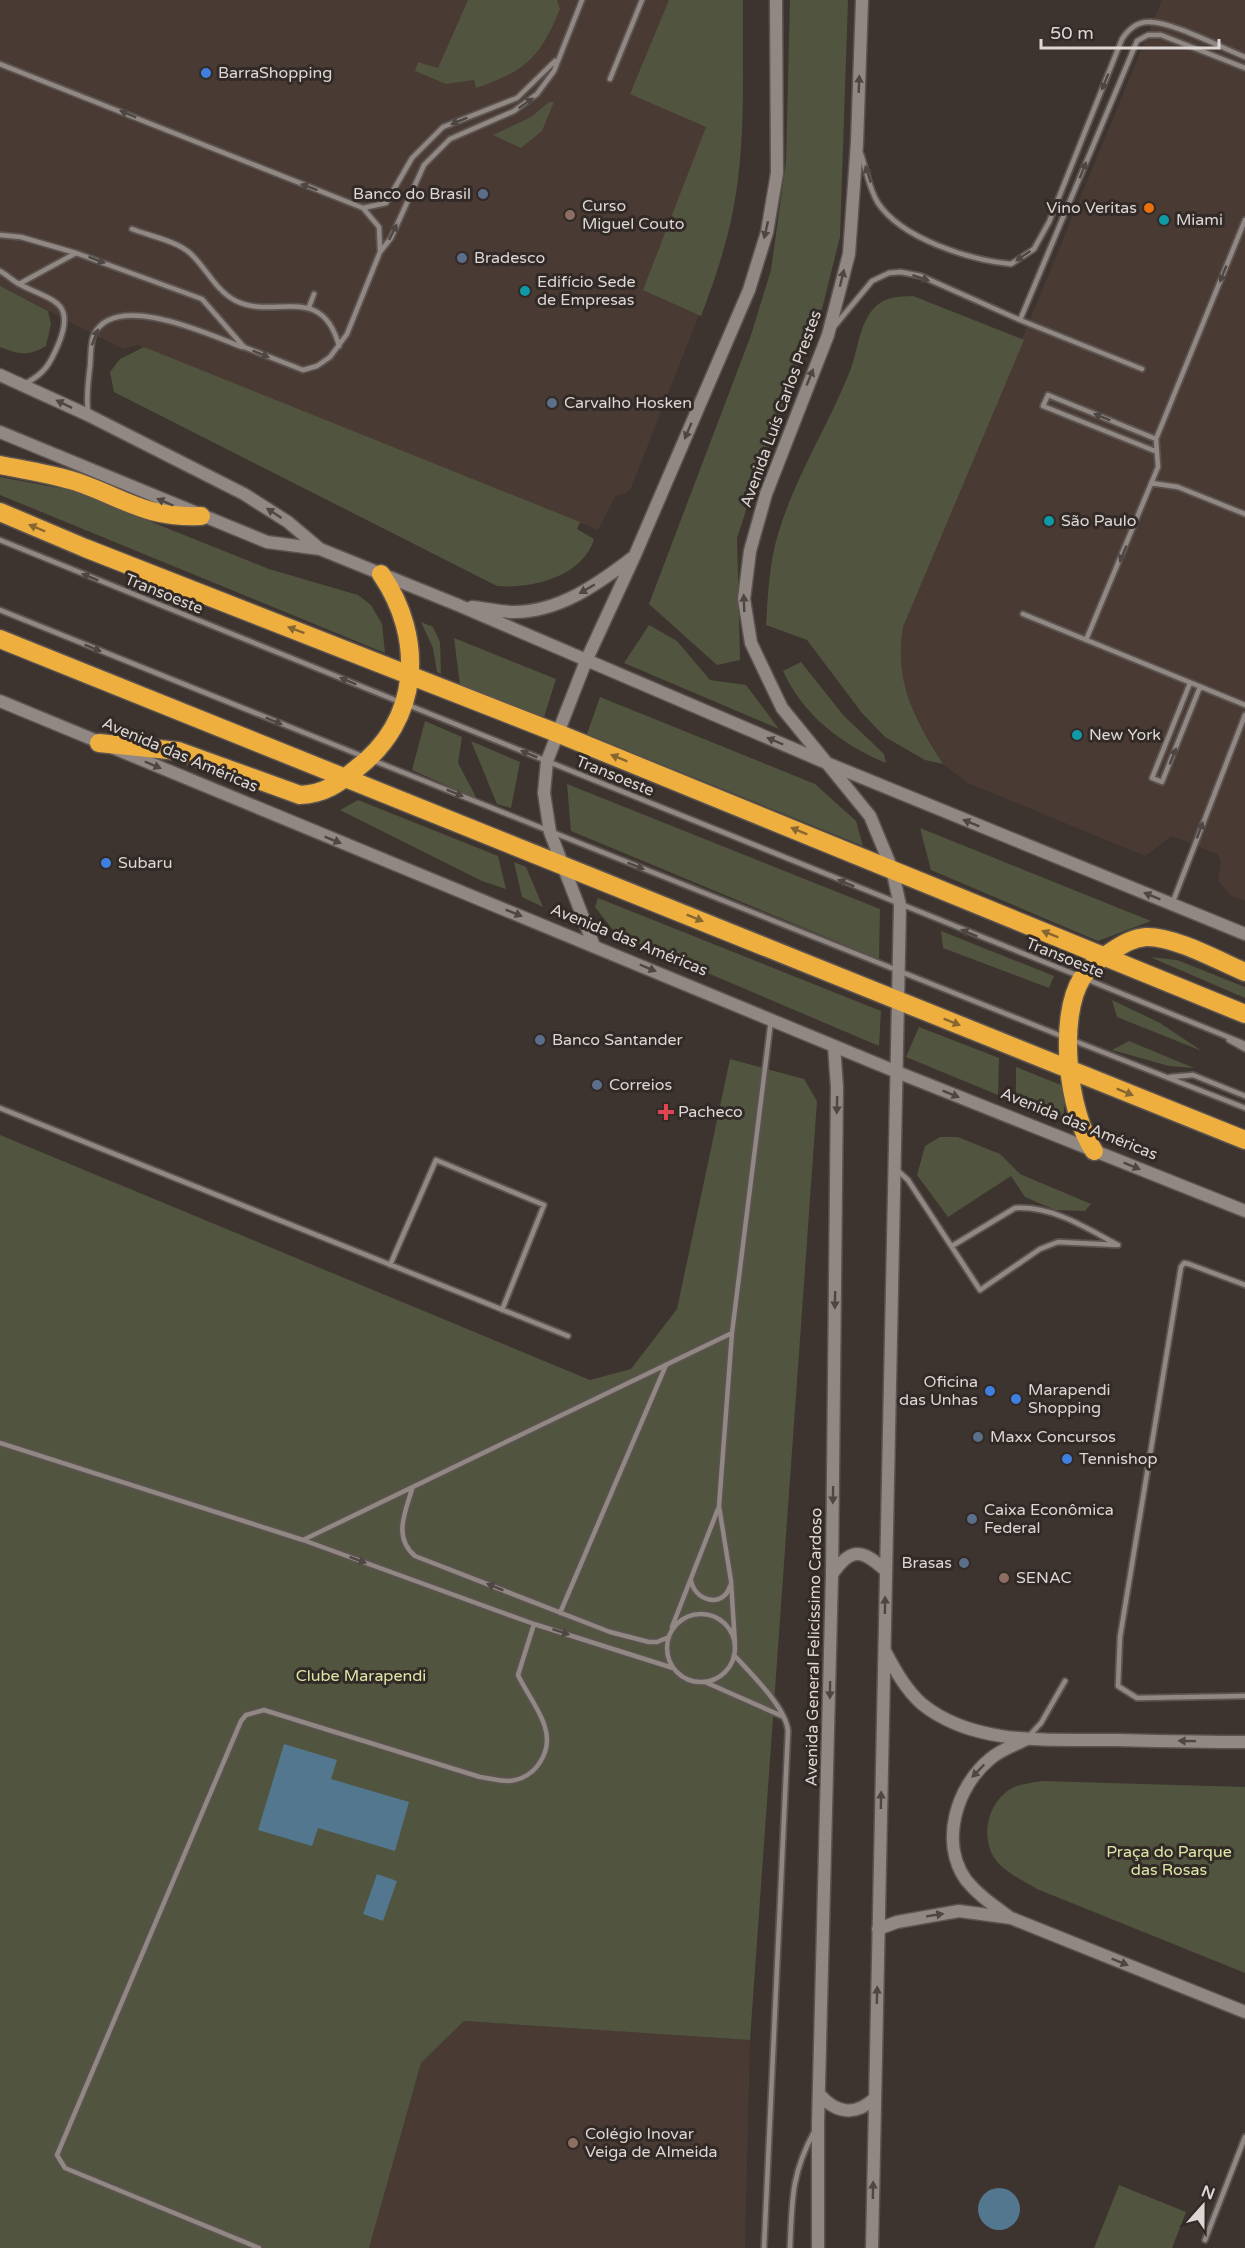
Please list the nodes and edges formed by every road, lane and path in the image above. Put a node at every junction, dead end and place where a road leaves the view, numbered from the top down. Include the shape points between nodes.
1 (582, 0) edge
2 (642, 0) edge
3 (776, 0) edge
4 (862, 0) edge
5 (559, 56) junction
6 (1245, 57) edge
7 (0, 63) edge
8 (1245, 68) edge
9 (610, 79) dead end
10 (857, 143) junction
11 (363, 208) junction
12 (1245, 220) edge
13 (132, 229) dead end
14 (0, 235) edge
15 (380, 252) junction
16 (76, 253) junction
17 (0, 271) edge
18 (19, 284) junction
19 (314, 294) dead end
20 (309, 307) junction
21 (1020, 320) junction
22 (828, 335) junction
23 (339, 346) junction
24 (244, 348) junction
25 (1142, 369) dead end
26 (0, 375) edge
27 (24, 384) junction
28 (88, 415) junction
29 (0, 432) edge
30 (1156, 439) junction
31 (1155, 451) junction
32 (0, 465) edge
33 (1151, 483) junction
34 (0, 512) edge
35 (1245, 514) edge
36 (201, 516) junction
37 (0, 540) edge
38 (320, 549) junction
39 (635, 555) junction
40 (381, 574) junction
41 (458, 605) junction
42 (0, 610) edge
43 (1023, 614) dead end
44 (0, 639) edge
45 (1086, 640) junction
46 (586, 661) junction
47 (410, 674) junction
48 (1190, 683) junction
49 (1200, 687) junction
50 (0, 701) edge
51 (404, 704) junction
52 (1245, 705) edge
53 (1245, 715) edge
54 (557, 733) junction
55 (99, 742) junction
56 (369, 759) junction
57 (547, 761) junction
58 (829, 764) junction
59 (347, 777) junction
60 (550, 832) junction
61 (562, 865) junction
62 (892, 869) junction
63 (1172, 904) junction
64 (900, 905) junction
65 (1245, 934) edge
66 (594, 946) junction
67 (1105, 956) junction
68 (898, 971) junction
69 (1245, 972) edge
70 (1082, 978) junction
71 (898, 1000) junction
72 (1245, 1014) edge
73 (771, 1020) junction
74 (1220, 1034) junction
75 (1068, 1038) junction
76 (1245, 1044) edge
77 (834, 1046) junction
78 (1245, 1049) edge
79 (1070, 1070) junction
80 (897, 1072) junction
81 (1170, 1077) junction
82 (1245, 1096) edge
83 (1245, 1107) edge
84 (0, 1108) edge
85 (1245, 1140) edge
86 (1094, 1150) junction
87 (897, 1170) junction
88 (1245, 1211) edge
89 (952, 1246) junction
90 (390, 1265) junction
91 (1245, 1285) edge
92 (502, 1310) junction
93 (732, 1333) junction
94 (568, 1336) dead end
95 (666, 1365) junction
96 (0, 1443) edge
97 (412, 1489) junction
98 (719, 1506) junction
99 (303, 1540) junction
100 (886, 1571) junction
101 (832, 1574) junction
102 (691, 1578) junction
103 (732, 1581) junction
104 (560, 1613) junction
105 (534, 1623) junction
106 (669, 1635) junction
107 (735, 1644) junction
108 (884, 1649) junction
109 (734, 1654) junction
110 (673, 1668) junction
111 (1065, 1681) dead end
112 (705, 1682) junction
113 (1245, 1696) edge
114 (783, 1716) junction
115 (1027, 1739) junction
116 (1245, 1742) edge
117 (1011, 1918) junction
118 (878, 1929) junction
119 (1245, 2012) edge
120 (820, 2095) junction
121 (875, 2098) junction
122 (818, 2124) junction
123 (1245, 2137) edge
124 (1205, 2240) dead end
125 (259, 2248) edge
126 (764, 2248) edge
127 (790, 2248) edge
128 (818, 2248) edge
129 (872, 2248) edge

1 - 5 lane
2 - 9 lane
3 -> 39 street via 777,173 767,232 749,290
10 -> 4 street, Avenida Luís Carlos Prestes
5 -> 11 lane via 517,98 443,127 412,158 386,203
15 -> 5 lane via 391,238 417,179 438,149 450,139 526,103 546,84
6 -> 10 lane via 1162,24 1146,22 1128,29 1049,222 1034,249 1011,264 981,261 900,226 876,200
11 -> 7 lane
21 -> 8 lane via 1137,41 1148,35 1161,35
22 -> 10 street, Avenida Luís Carlos Prestes via 849,254
11 - 15 lane via 379,227
12 -> 30 lane
13 - 20 lane via 186,250 237,302
14 - 16 lane
15 - 23 lane
16 - 18 lane
16 -> 24 lane via 202,299
17 - 18 lane
18 - 27 lane via 52,297 65,315 63,332 50,364
19 - 20 lane
20 - 23 lane via 331,326
22 -> 21 lane via 872,281 901,272 921,276
21 - 25 lane
58 -> 22 street, Avenida Luís Carlos Prestes via 782,708 751,643 744,599 750,551 766,494
24 -> 23 lane via 303,370 317,366
28 -> 24 lane via 92,341 99,327 109,322 142,314
26 - 27 street
28 -> 27 street
38 -> 28 street via 288,522 244,494
36 -> 29 street
30 - 31 lane
30 -> 31 lane via 1048,395 1043,406
31 - 33 lane via 1158,467
32 - 36 highway via 77,482 144,511 172,517
33 - 35 lane via 1178,487
33 -> 45 lane
47 -> 34 highway
36 - 38 street via 267,543
51 -> 37 lane, Transoeste
38 - 40 street
39 -> 41 street via 587,590 558,603 514,612
39 - 46 street
40 - 41 street
40 - 47 highway via 394,593 408,630 412,651
41 - 46 street
42 -> 56 lane
43 - 45 lane
44 - 59 highway
45 - 48 lane
46 - 54 street
58 -> 46 street
47 - 51 highway
47 - 54 highway
48 - 49 lane
48 -> 49 lane via 1152,778 1162,782
49 - 52 lane
50 - 55 street, Avenida das Américas
51 - 56 highway via 382,745
57 -> 51 lane, Transoeste
63 -> 53 lane
54 - 57 street
62 -> 54 highway
55 - 59 highway via 178,751 300,795 321,792
55 -> 66 street, Avenida das Américas
56 - 59 highway
56 -> 60 lane
57 - 60 street via 544,793
64 -> 57 lane, Transoeste
58 - 62 street, Avenida Luís Carlos Prestes via 870,816
63 -> 58 street
59 - 61 highway
60 - 61 street
60 -> 68 lane
61 - 66 street
61 -> 71 highway
62 - 64 street, Avenida Luís Carlos Prestes
67 -> 62 highway
63 - 65 street
64 - 68 street, Avenida Luís Carlos Prestes
70 -> 64 lane, Transoeste
66 -> 73 street, Avenida das Américas
67 - 69 highway via 1131,940 1156,938
67 - 70 highway
67 - 72 highway
68 - 71 street, Avenida Luís Carlos Prestes
68 - 75 lane
70 - 74 lane, Transoeste
70 - 75 highway via 1074,997
71 -> 79 highway
71 - 80 street, Avenida Luís Carlos Prestes
73 - 77 street, Avenida das Américas
73 - 93 lane
74 - 76 lane, Transoeste
74 - 78 lane, Transoeste
75 - 79 highway
75 - 81 lane
77 - 80 street, Avenida das Américas
77 -> 101 street, Avenida General Felicíssimo Cardoso via 837,1087
79 -> 85 highway
79 - 86 highway via 1082,1124
80 -> 86 street, Avenida das Américas
80 - 87 street
81 - 82 lane via 1193,1075
81 - 83 lane
84 - 90 lane
86 -> 88 street, Avenida das Américas
87 - 89 lane via 908,1180
87 - 100 street
89 - 89 lane via 980,1290 1040,1249 1058,1242 1118,1245 1065,1217 1023,1207
90 - 92 lane
90 - 92 lane via 436,1160 544,1205
91 - 113 lane via 1189,1264 1181,1267 1120,1637 1118,1686 1137,1698
92 - 94 lane
93 - 95 lane
93 - 98 lane
95 - 97 lane
95 - 104 lane
96 - 99 lane
97 - 99 lane
104 -> 97 lane via 405,1547 403,1521
98 - 102 lane
98 - 103 lane
99 -> 105 lane
100 - 101 street via 872,1558 857,1554 844,1557
108 -> 100 street
101 -> 120 street, Avenida General Felicíssimo Cardoso
102 - 103 lane via 699,1597 710,1600 720,1599
102 - 106 lane
103 - 107 lane
104 - 106 lane via 649,1642
105 -> 110 lane
105 - 125 lane via 518,1675 545,1726 547,1750 536,1770 523,1777 508,1781 480,1777 264,1710 246,1714 241,1721 57,2155 65,2168
106 - 107 lane via 685,1617 707,1614 726,1624
106 - 110 lane via 668,1657
107 - 109 lane
108 - 115 street via 897,1675 921,1703 946,1719 977,1731
118 -> 108 street
109 - 112 lane via 724,1673
109 - 114 lane
110 - 112 lane via 682,1677
111 - 115 lane
112 - 114 lane
114 - 126 lane via 788,1731
116 -> 115 street
115 -> 117 street via 991,1757 968,1782 955,1813 954,1846 965,1878 985,1900
118 -> 117 street via 958,1911
117 -> 119 street
121 -> 118 street
120 - 121 street via 829,2105 847,2111 866,2107
120 - 122 street, Avenida General Felicíssimo Cardoso
129 -> 121 street
122 - 127 lane via 801,2156 793,2185
122 - 128 street, Avenida General Felicíssimo Cardoso
123 - 124 lane

